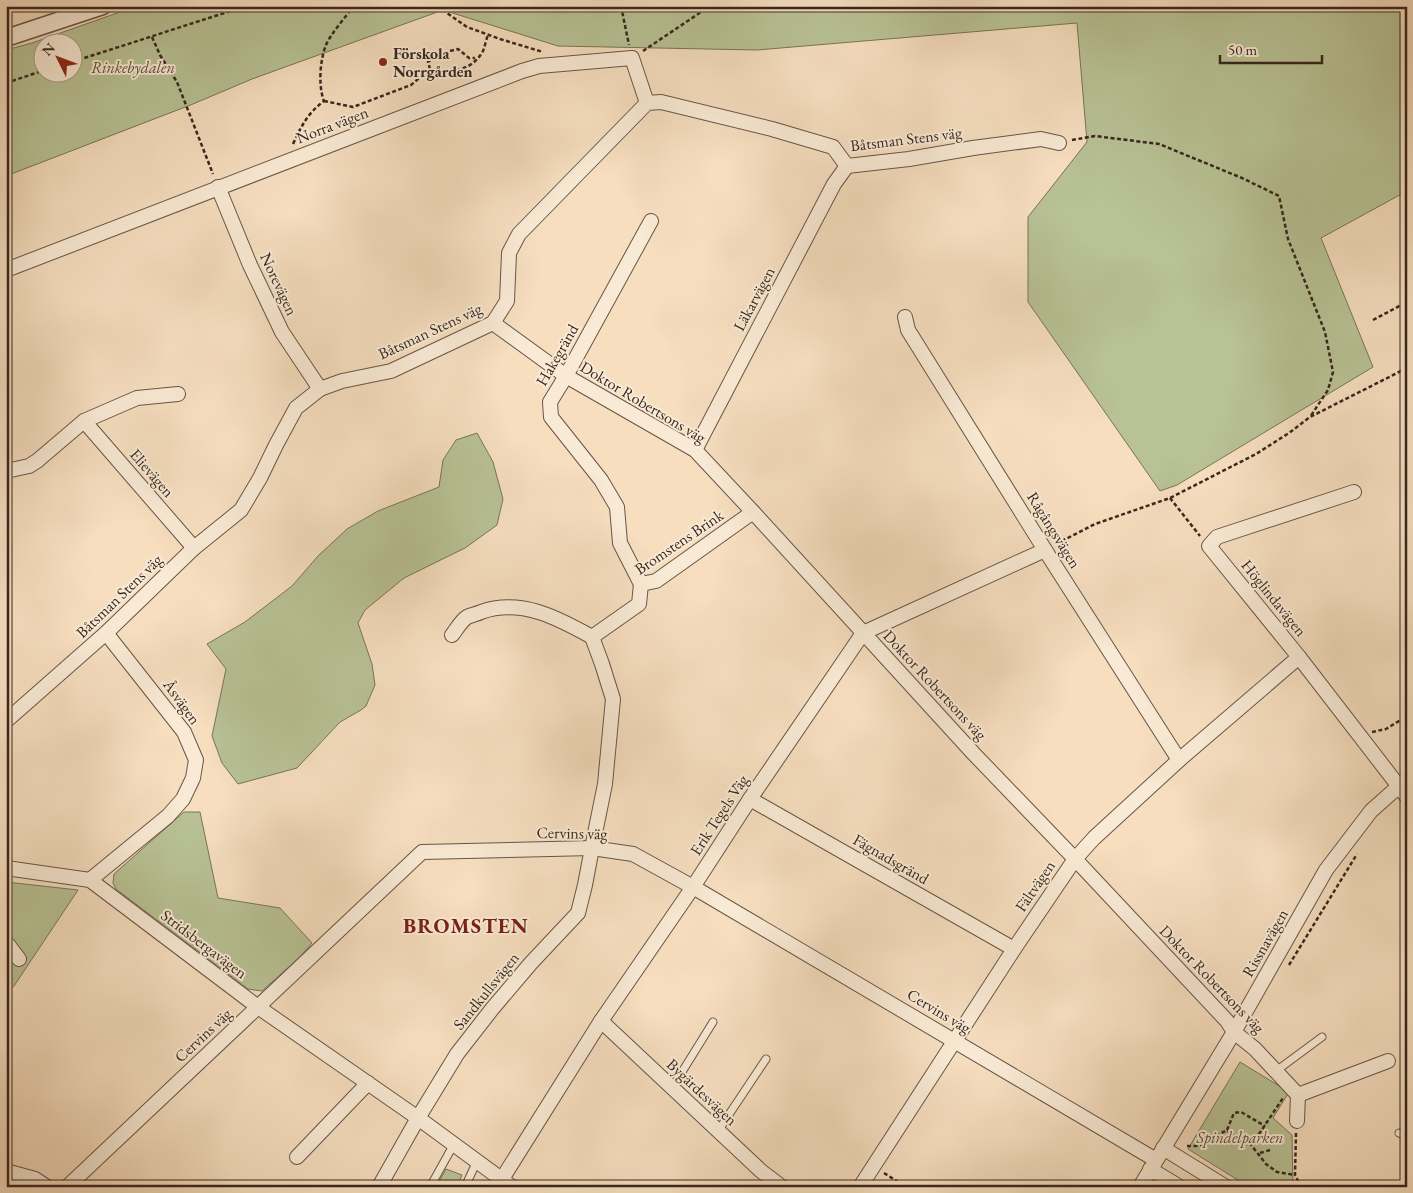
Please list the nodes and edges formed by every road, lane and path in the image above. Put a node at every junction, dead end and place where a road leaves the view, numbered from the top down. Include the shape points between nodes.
1 (103, 6) edge
2 (246, 6) edge
3 (354, 6) edge
4 (437, 6) edge
5 (621, 6) edge
6 (710, 6) edge
7 (488, 35) junction
8 (152, 37) junction
9 (6, 38) edge
10 (476, 58) junction
11 (632, 58) junction
12 (82, 59) edge
13 (557, 64) junction
14 (6, 69) edge
15 (430, 69) junction
16 (32, 74) edge
17 (8, 82) edge
18 (324, 101) junction
19 (647, 104) junction
20 (1059, 143) joint
21 (291, 149) dead end
22 (847, 166) junction
23 (218, 187) junction
24 (651, 221) dead end
25 (6, 270) edge
26 (1407, 302) edge
27 (905, 317) dead end
28 (1373, 320) dead end
29 (493, 322) junction
30 (1407, 368) edge
31 (566, 376) junction
32 (320, 389) junction
33 (178, 394) dead end
34 (1310, 417) junction
35 (84, 421) junction
36 (694, 450) junction
37 (6, 471) edge
38 (1354, 492) dead end
39 (1170, 498) junction
40 (754, 512) junction
41 (1209, 546) junction
42 (194, 548) junction
43 (1045, 550) junction
44 (641, 584) junction
45 (106, 633) junction
46 (864, 633) junction
47 (452, 635) dead end
48 (592, 637) junction
49 (1298, 657) junction
50 (1407, 716) edge
51 (6, 721) edge
52 (1359, 734) junction
53 (1179, 760) junction
54 (1404, 788) edge
55 (750, 799) junction
56 (592, 848) junction
57 (1357, 854) dead end
58 (1075, 859) junction
59 (6, 868) edge
60 (90, 880) junction
61 (693, 887) junction
62 (6, 942) edge
63 (1014, 949) junction
64 (19, 959) dead end
65 (1285, 972) dead end
66 (258, 1007) junction
67 (601, 1021) junction
68 (712, 1022) dead end
69 (1234, 1032) junction
70 (1322, 1037) dead end
71 (955, 1041) junction
72 (766, 1059) dead end
73 (1388, 1061) dead end
74 (1276, 1071) junction
75 (368, 1083) junction
76 (672, 1088) junction
77 (1296, 1092) junction
78 (418, 1118) junction
79 (1297, 1121) joint
80 (1265, 1126) junction
81 (1227, 1130) junction
82 (718, 1131) junction
83 (1248, 1141) junction
84 (454, 1144) junction
85 (1183, 1146) dead end
86 (1270, 1150) dead end
87 (1260, 1153) dead end
88 (297, 1157) dead end
89 (1157, 1159) junction
90 (477, 1161) junction
91 (873, 1166) junction
92 (6, 1171) edge
93 (1295, 1175) junction
94 (505, 1184) edge
95 (47, 1187) edge
96 (67, 1187) edge
97 (379, 1187) edge
98 (430, 1187) edge
99 (465, 1187) edge
100 (782, 1187) edge
101 (860, 1187) edge
102 (906, 1187) edge
103 (1140, 1187) edge
104 (1180, 1187) edge
105 (1226, 1187) edge
106 (1301, 1187) edge

1 - 9 street
2 - 8 path
3 - 18 path via 325,46 320,75 320,92
4 - 7 path via 467,27
5 - 11 path
6 - 11 path
7 - 10 path via 483,50
7 - 13 path via 544,52
8 - 12 path
8 - 23 path via 177,82
10 - 15 path via 456,71
10 - 15 path via 469,58 458,48 438,54 428,62
11 - 13 street, Norra vägen
11 - 19 street
13 - 23 street, Norra vägen via 522,71
14 - 17 path
15 - 18 path via 411,85 353,107
16 - 17 path
18 - 21 path via 312,110
19 - 22 street, Båtsman Stens väg via 661,102 833,147
19 - 29 street, Båtsman Stens väg via 519,234 508,253 507,301
20 - 22 street, Båtsman Stens väg via 1040,139
20 - 34 path via 1095,136 1160,144 1279,196 1288,240 1325,332 1332,372 1328,390
22 - 36 street, Läkarvägen via 834,184
23 - 25 street, Norra vägen
23 - 32 street, Norevägen via 282,332
24 - 31 street, Hakegränd
26 - 28 path
27 - 43 street, Rågångsvägen via 908,330
29 - 31 street, Doktor Robertsons väg
29 - 32 street, Båtsman Stens väg via 391,371
30 - 34 path
31 - 36 street, Doktor Robertsons väg
31 - 44 street, Hakegränd via 550,402 551,417 601,480 617,507 620,543
32 - 42 street, Båtsman Stens väg via 296,408 241,510
33 - 35 street via 137,398
34 - 39 path via 1256,454
35 - 37 street via 37,461
35 - 42 street, Elievägen
36 - 40 street, Doktor Robertsons väg
38 - 41 street via 1217,537
39 - 41 path
39 - 43 path via 1095,524
40 - 44 street, Bromstens Brink via 656,581
40 - 46 street, Doktor Robertsons väg
41 - 49 street, Höglindavägen
42 - 45 street, Båtsman Stens väg
43 - 46 street
43 - 53 street, Rågångsvägen
44 - 48 street, Bromstens Brink via 639,604
45 - 51 street, Båtsman Stens väg
45 - 60 street, Åsvägen via 184,732 196,760 193,778 183,799 168,816
46 - 55 street, Erik Tegels Väg
46 - 58 street, Doktor Robertsons väg
47 - 48 street via 466,618 506,606 536,611 564,621
48 - 56 street, Sandkullsvägen via 613,699 605,784
49 - 52 street, Höglindavägen
49 - 53 street, Fältvägen
50 - 52 path via 1386,729
52 - 54 street, Höglindavägen
53 - 58 street, Fältvägen
54 - 69 street, Rissnavägen via 1371,811 1326,870
55 - 61 street, Erik Tegels Väg
55 - 63 street, Fägnadsgränd
56 - 61 street, Cervins väg via 633,854
56 - 66 street, Cervins väg via 422,852
56 - 78 street, Sandkullsvägen via 578,913 531,963 457,1054
57 - 65 path
58 - 63 street, Fältvägen
58 - 69 street, Doktor Robertsons väg
59 - 60 street, Stridsbergavägen
60 - 66 street, Stridsbergavägen
61 - 67 street, Erik Tegels Väg
61 - 71 street, Cervins väg
62 - 64 street
63 - 71 street, Fältvägen
66 - 75 street, Stridsbergavägen
66 - 96 street, Cervins väg
67 - 76 street, Bygärdesvägen
67 - 94 street, Erik Tegels Väg
68 - 76 lane
69 - 74 street, Doktor Robertsons väg
69 - 89 street, Rissnavägen
70 - 74 lane
71 - 89 street, Cervins väg
71 - 91 street, Fältvägen
72 - 82 lane
73 - 77 street
74 - 77 street, Doktor Robertsons väg
75 - 78 street, Stridsbergavägen
75 - 88 street
76 - 82 street, Bygärdesvägen
77 - 79 street
77 - 80 path via 1286,1094
78 - 84 street, Stridsbergavägen
78 - 97 street, Sandkullsvägen
79 - 93 path
80 - 81 path via 1241,1112 1234,1113
80 - 83 path via 1257,1138
81 - 83 path
81 - 85 path via 1204,1146
82 - 100 street, Bygärdesvägen
83 - 93 path via 1277,1172
84 - 90 street, Stridsbergavägen
84 - 98 lane
86 - 87 path
89 - 103 street, Rissnavägen
89 - 104 street, Cervins väg
89 - 105 street, Cervins väg
90 - 94 street, Stridsbergavägen
90 - 99 lane
91 - 101 street, Fältvägen
91 - 102 path
92 - 95 street via 34,1179
93 - 106 path

